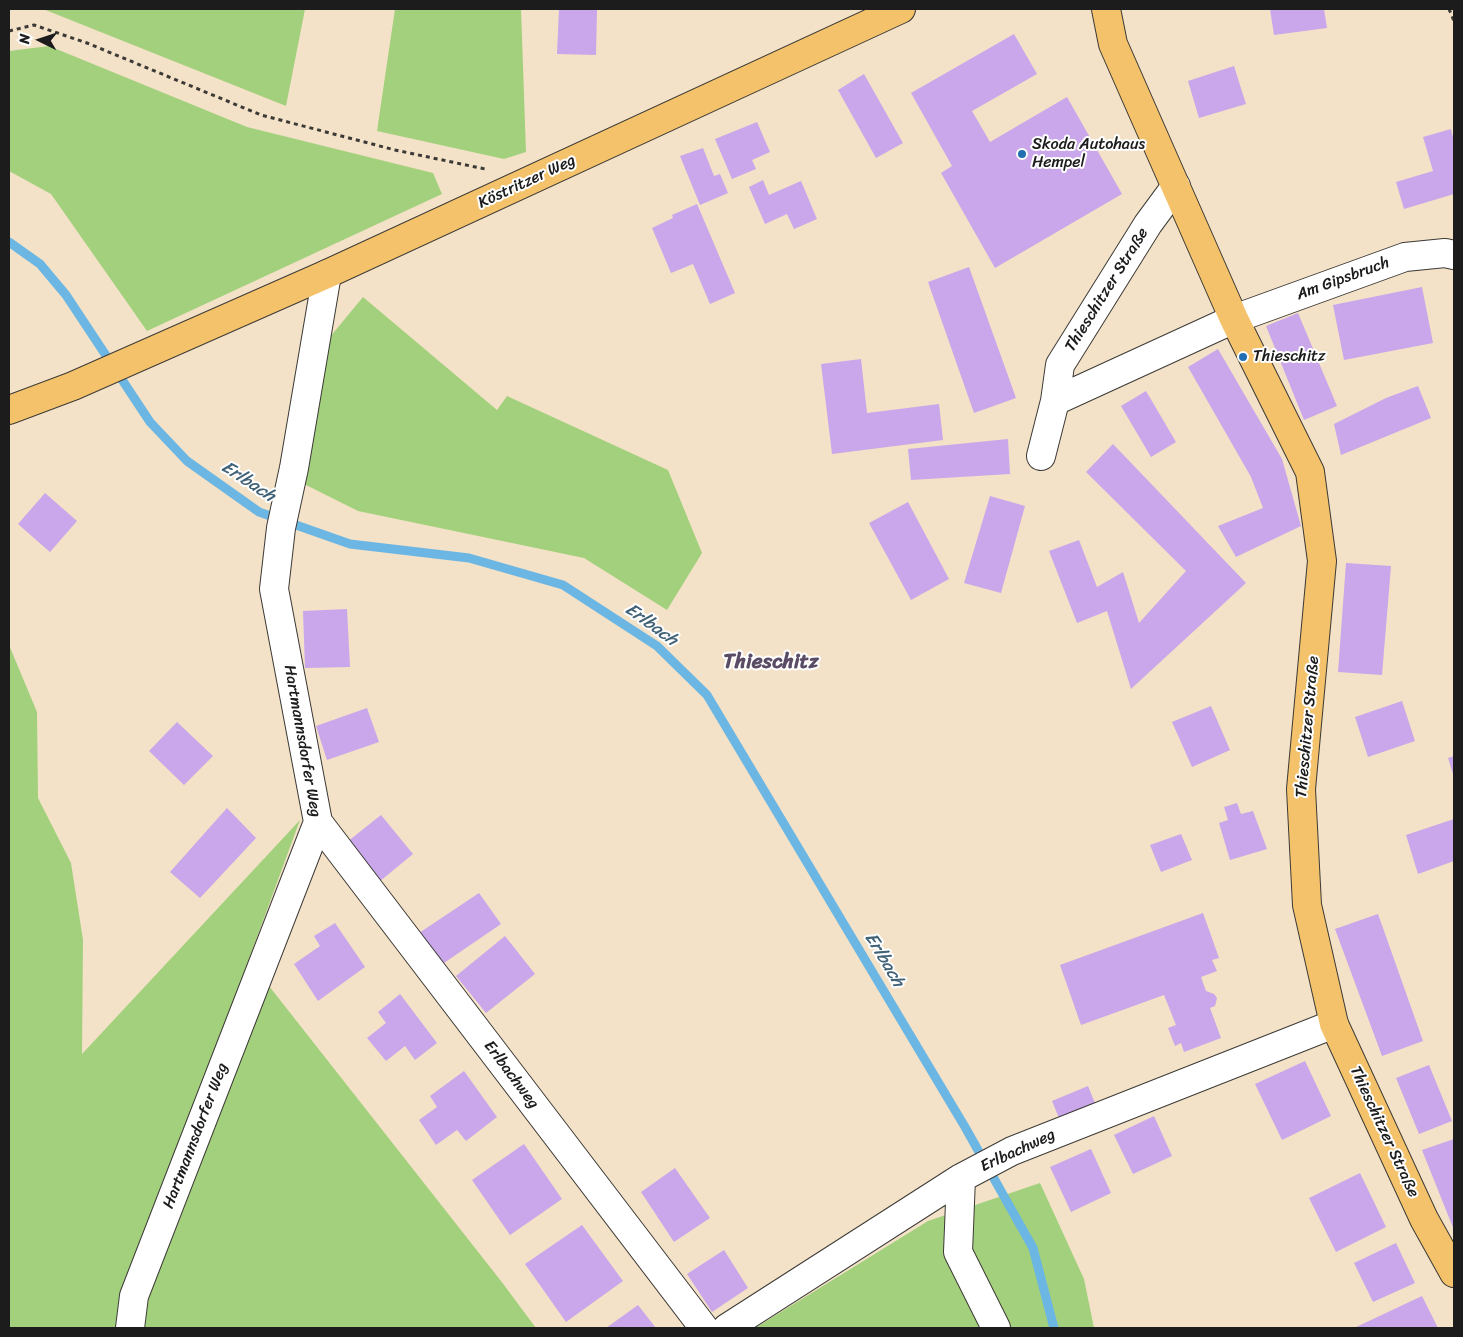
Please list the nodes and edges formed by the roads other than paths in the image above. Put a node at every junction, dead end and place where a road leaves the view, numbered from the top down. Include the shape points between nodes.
1 (901, 9) edge
2 (1106, 9) edge
3 (1176, 186) junction
4 (1454, 255) edge
5 (327, 274) junction
6 (1234, 319) junction
7 (1055, 401) junction
8 (9, 410) edge
9 (1041, 456) dead end
10 (318, 822) junction
11 (1334, 1024) junction
12 (969, 1174) junction
13 (1454, 1273) edge
14 (130, 1328) edge
15 (704, 1328) edge
16 (727, 1328) edge
17 (996, 1328) edge

1 - 5 main road, Köstritzer Weg
2 - 3 main road, Thieschitzer Straße via 1113,44
3 - 6 main road, Thieschitzer Straße
3 - 7 street, Thieschitzer Straße via 1148,224 1060,365
4 - 6 street, Am Gipsbruch via 1405,257
5 - 8 main road, Köstritzer Weg via 74,386
5 - 10 street, Hartmannsdorfer Weg via 281,528 274,589
6 - 7 street
6 - 11 main road, Thieschitzer Straße via 1310,472 1322,561 1301,789 1306,905
7 - 9 street, Thieschitzer Straße
10 - 14 street, Hartmannsdorfer Weg via 134,1296
10 - 15 street, Erlbachweg
11 - 12 street, Erlbachweg via 1012,1151
11 - 13 main road, Thieschitzer Straße via 1424,1219
12 - 16 street, Erlbachweg
12 - 17 street via 958,1252

